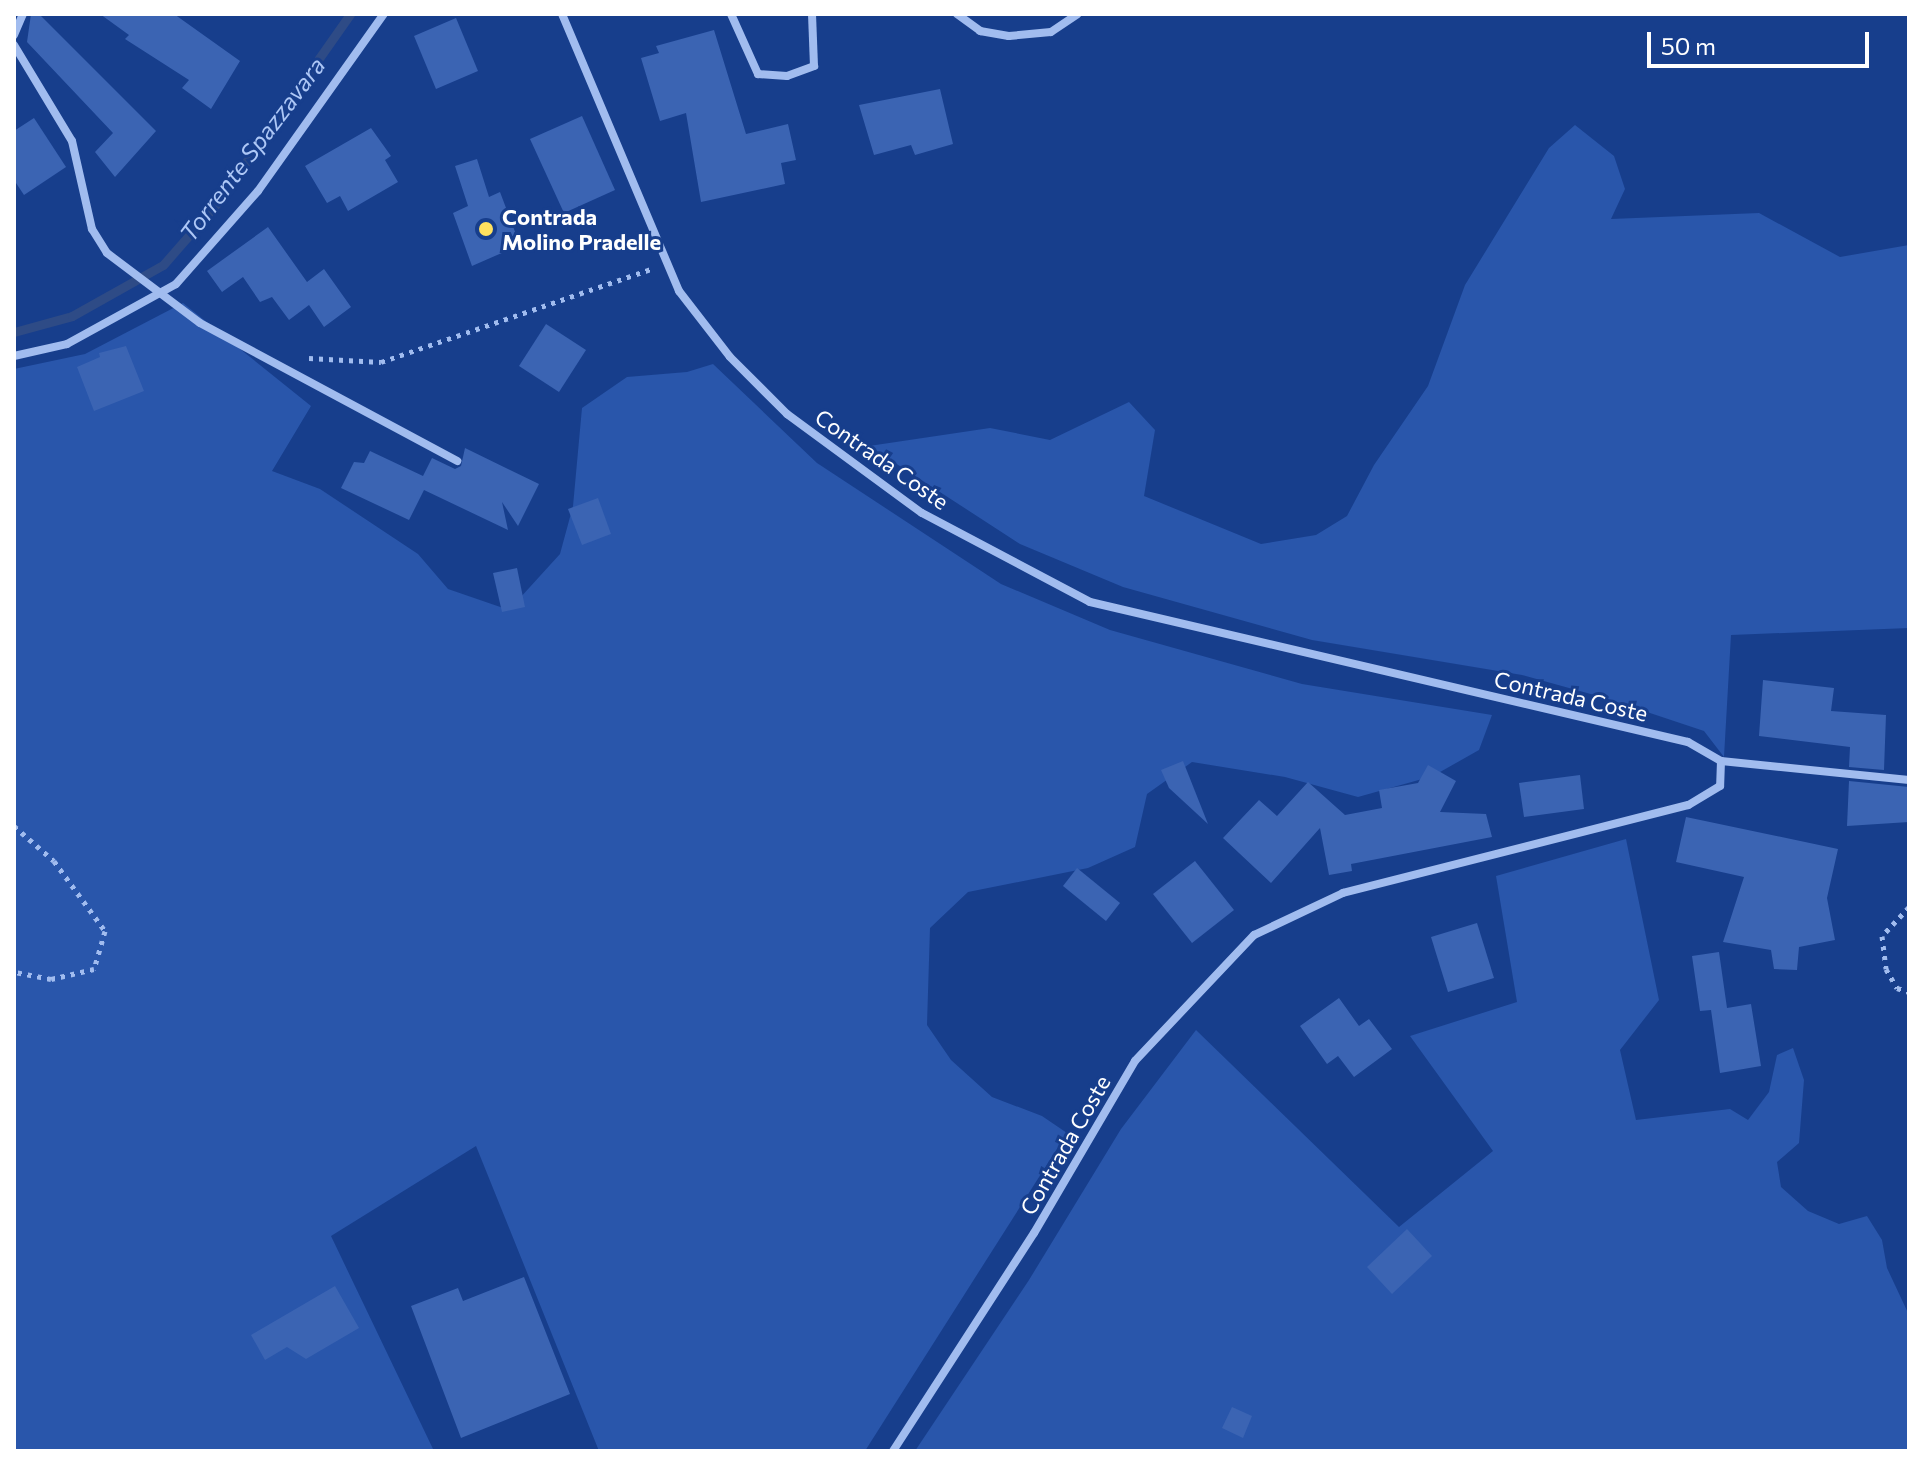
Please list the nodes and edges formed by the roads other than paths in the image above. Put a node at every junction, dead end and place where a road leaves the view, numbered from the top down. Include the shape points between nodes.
1 (23, 14) edge
2 (384, 14) edge
3 (562, 14) edge
4 (731, 14) edge
5 (812, 14) edge
6 (957, 14) edge
7 (1078, 14) edge
8 (14, 35) edge
9 (14, 45) edge
10 (159, 296) junction
11 (14, 356) edge
12 (457, 461) dead end
13 (1721, 761) junction
14 (1909, 780) edge
15 (893, 1451) edge

1 - 8 street
2 - 10 street via 258,191
3 - 13 street, Contrada Coste via 679,291 730,357 787,414 922,513 1090,602 1688,742
4 - 5 street via 758,74 787,76 814,66
6 - 7 street via 980,31 1009,36 1051,32
9 - 10 street via 72,141 92,229 107,253
10 - 11 street via 67,344
10 - 12 street
13 - 14 street
13 - 15 street, Contrada Coste via 1720,786 1688,805 1343,893 1254,935 1135,1061 1034,1233

